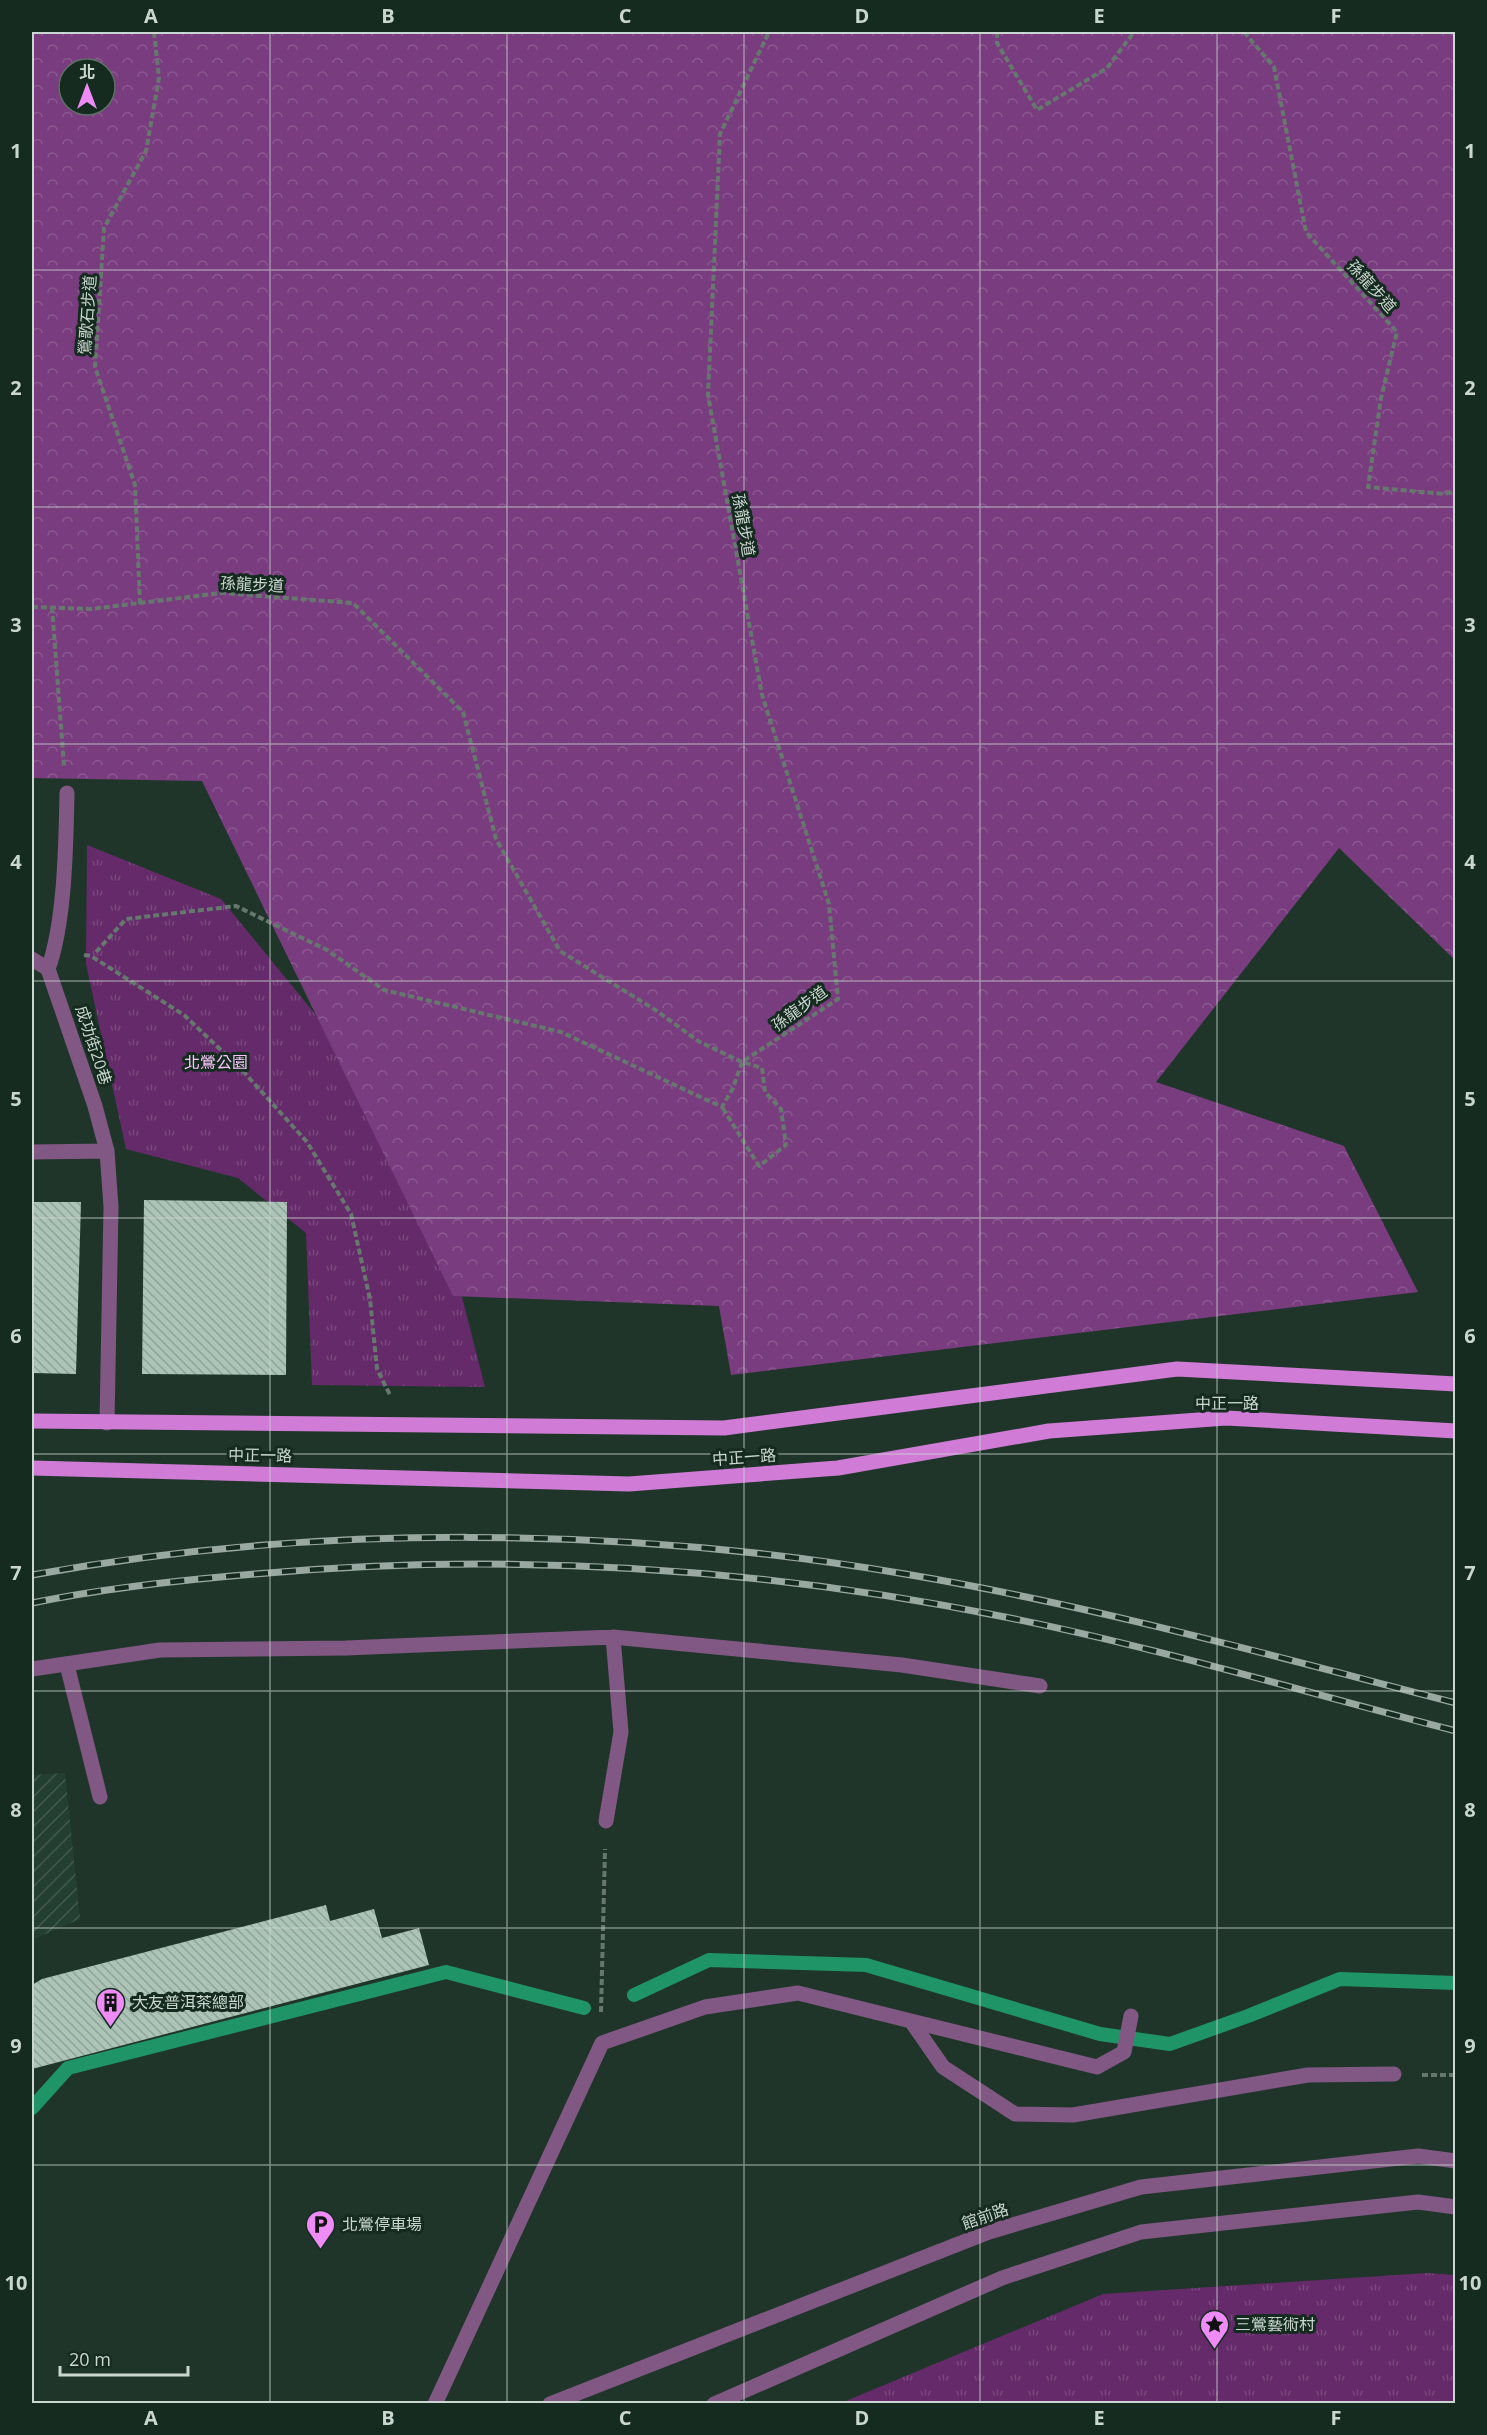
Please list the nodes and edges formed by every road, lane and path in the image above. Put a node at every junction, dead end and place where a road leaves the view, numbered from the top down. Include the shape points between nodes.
1 (154, 32) edge
2 (768, 32) edge
3 (997, 32) edge
4 (1134, 32) edge
5 (1244, 32) edge
6 (1455, 491) edge
7 (140, 604) junction
8 (32, 607) edge
9 (52, 607) junction
10 (67, 793) joint
11 (55, 952) junction
12 (96, 952) dead end
13 (32, 959) edge
14 (48, 969) junction
15 (742, 1062) junction
16 (722, 1107) junction
17 (107, 1151) junction
18 (32, 1152) edge
19 (1455, 1384) edge
20 (32, 1421) edge
21 (107, 1423) junction
22 (405, 1425) junction
23 (1455, 1431) edge
24 (32, 1468) edge
25 (613, 1637) junction
26 (67, 1665) junction
27 (32, 1669) edge
28 (1040, 1686) dead end
29 (100, 1797) dead end
30 (606, 1821) joint
31 (1131, 2016) dead end
32 (911, 2021) junction
33 (602, 2043) junction
34 (1394, 2074) dead end
35 (1455, 2161) edge
36 (1455, 2207) edge
37 (435, 2403) edge
38 (550, 2403) edge
39 (714, 2403) edge

1 - 7 path, 鶯歌石步道 via 159,78 146,151 104,228 95,367 135,485
2 - 15 path, 孫龍步道 via 720,134 708,395 762,695 830,904 838,999
3 - 4 path via 997,43 1037,110 1107,68
5 - 6 path, 孫龍步道 via 1274,67 1306,232 1397,332 1381,398 1368,488 1444,494
7 - 9 path, 孫龍步道 via 91,609
7 - 15 path, 孫龍步道 via 221,593 353,603 463,712 496,838 560,951 699,1041
8 - 9 path, 孫龍步道
9 - 10 path
10 - 11 street via 66,847
11 - 14 street
11 - 22 path via 91,956 184,1015 242,1070 307,1142 351,1214 370,1299 376,1369
12 - 16 path via 126,918 237,906 327,950 384,990 561,1032
13 - 14 street
14 - 17 street, 成功街20巷
15 - 16 path
15 - 16 path via 762,1068 765,1092 781,1109 786,1145 759,1166
17 - 18 street
17 - 21 street, 成功街20巷 via 111,1207
19 - 22 main road, 中正一路 via 1177,1369 724,1428
20 - 21 main road, 中正一路
21 - 22 main road, 中正一路
23 - 24 main road, 中正一路 via 1215,1419 1050,1431 838,1468 629,1484
25 - 26 street via 160,1650
25 - 28 street via 902,1665
25 - 30 street via 621,1732
26 - 27 street
26 - 29 street
30 - 33 path
31 - 32 street via 1124,2052 1097,2067
32 - 33 street via 798,1993 705,2007
32 - 34 street via 943,2067 1015,2114 1073,2115 1308,2075
33 - 37 street
35 - 38 street, 館前路 via 1418,2156 1141,2187 989,2232
36 - 39 street via 1418,2202 1141,2232 1002,2278

